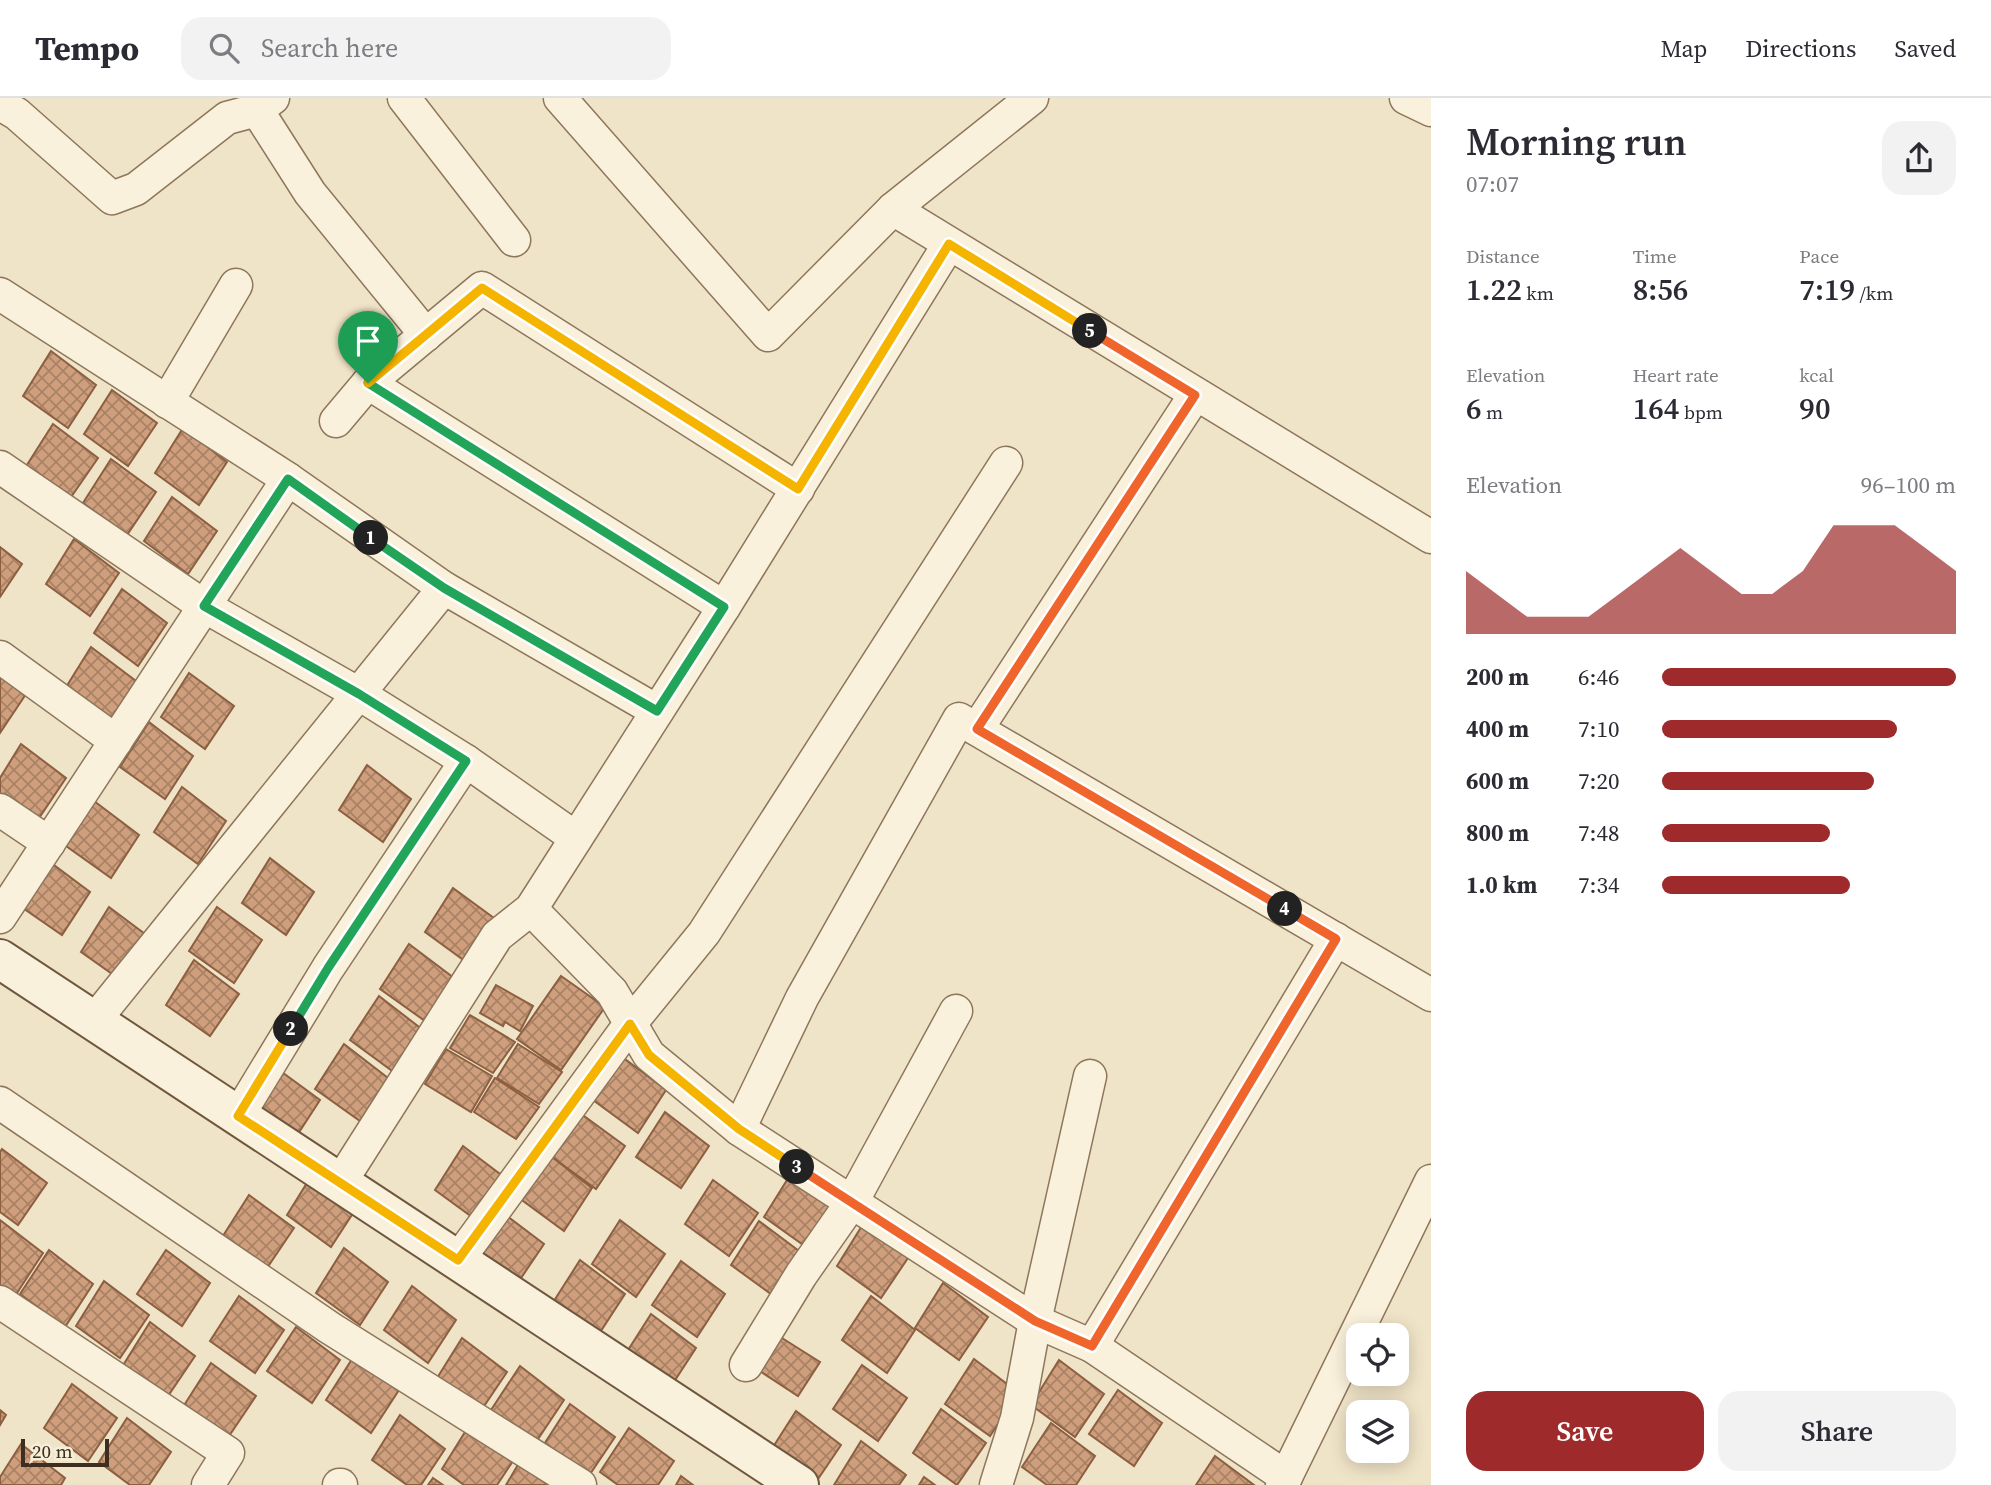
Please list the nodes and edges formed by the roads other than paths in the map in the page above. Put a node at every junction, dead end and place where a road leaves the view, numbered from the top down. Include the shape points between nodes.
1 (404, 98) edge
2 (560, 98) edge
3 (1032, 98) edge
4 (1406, 98) edge
5 (265, 104) edge
6 (17, 105) edge
7 (1431, 110) edge
8 (893, 209) junction
9 (514, 240) dead end
10 (949, 244) junction
11 (236, 285) dead end
12 (0, 294) edge
13 (426, 335) junction
14 (368, 383) junction
15 (1195, 395) junction
16 (167, 402) junction
17 (336, 421) dead end
18 (1006, 463) dead end
19 (0, 467) edge
20 (288, 479) junction
21 (798, 489) junction
22 (1431, 537) edge
23 (444, 588) junction
24 (204, 606) junction
25 (724, 607) junction
26 (0, 657) edge
27 (359, 694) junction
28 (657, 711) junction
29 (977, 729) junction
30 (116, 741) junction
31 (466, 761) junction
32 (0, 810) edge
33 (576, 838) junction
34 (49, 843) junction
35 (531, 909) junction
36 (0, 917) edge
37 (1336, 939) junction
38 (0, 959) edge
39 (1431, 995) edge
40 (956, 1011) dead end
41 (94, 1021) junction
42 (630, 1024) junction
43 (1090, 1076) dead end
44 (0, 1103) edge
45 (238, 1116) junction
46 (739, 1129) junction
47 (340, 1183) junction
48 (1429, 1189) edge
49 (852, 1202) junction
50 (458, 1260) junction
51 (0, 1302) edge
52 (1035, 1321) junction
53 (1092, 1346) junction
54 (746, 1365) dead end
55 (1284, 1481) edge
56 (208, 1485) edge
57 (580, 1485) edge
58 (799, 1485) edge
59 (996, 1485) edge

1 - 9 street
2 - 8 street via 768,335
3 - 8 street
4 - 7 street
5 - 6 street via 227,118 136,189 112,198
5 - 13 street via 310,193
8 - 10 street
10 - 15 street
10 - 21 street
11 - 16 street
12 - 16 street
13 - 14 street
13 - 21 street via 482,288
14 - 17 street
14 - 25 street
15 - 22 street
15 - 29 street
16 - 20 street
18 - 42 street via 704,933
19 - 24 street
20 - 23 street
20 - 24 street
21 - 25 street
23 - 27 street
23 - 28 street
24 - 27 street
24 - 30 street
25 - 28 street
26 - 30 street
27 - 31 street
27 - 41 street
28 - 33 street
29 - 37 street
29 - 46 street via 959,719 802,998
30 - 34 street
31 - 33 street
31 - 45 street via 328,968
32 - 34 street
33 - 35 street
34 - 36 street
35 - 42 street via 612,992
35 - 47 street via 498,936
37 - 39 street
37 - 53 street
38 - 41 street
40 - 49 street
41 - 45 street
42 - 46 street via 649,1055
42 - 50 street
43 - 52 street
44 - 57 street via 330,1328
45 - 47 street
46 - 49 street
47 - 50 street
48 - 55 street
49 - 52 street
49 - 54 street
50 - 58 street
51 - 56 street via 228,1452
52 - 53 street
52 - 59 street via 1017,1418
53 - 55 street

